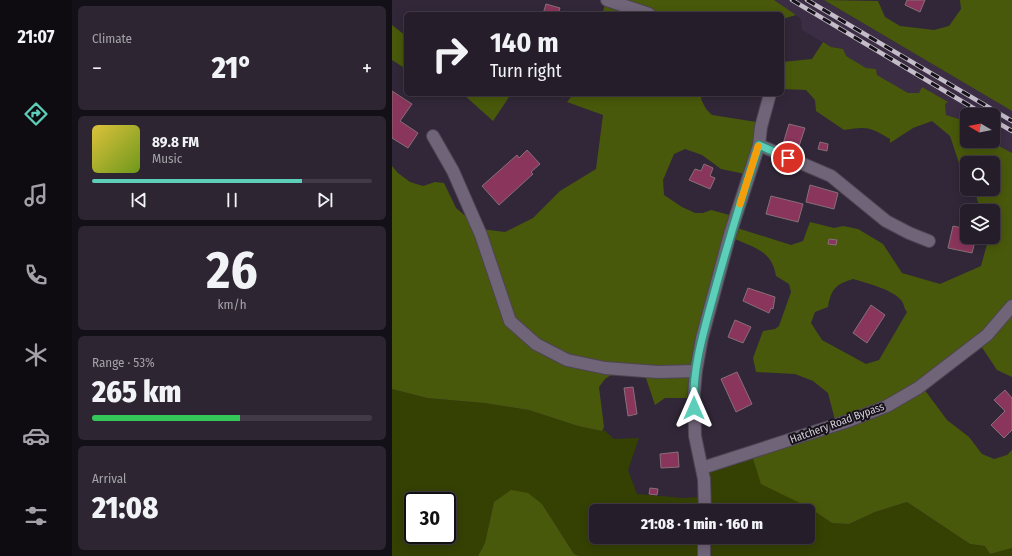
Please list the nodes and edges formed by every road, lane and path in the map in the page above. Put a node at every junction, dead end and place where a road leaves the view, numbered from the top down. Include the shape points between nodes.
1 (607, 0) edge
2 (643, 12) edge
3 (769, 96) edge
4 (433, 136) dead end
5 (759, 145) junction
6 (929, 241) dead end
7 (1012, 306) edge
8 (696, 371) junction
9 (702, 468) junction
10 (705, 504) edge
11 (704, 544) edge
12 (704, 556) edge

1 - 2 street
3 - 5 street
4 - 8 street via 453,171 481,235 510,321 536,344 567,360 605,368 658,372
5 - 6 street via 831,176 886,221
5 - 8 street via 730,234 702,338
7 - 9 street, Hatchery Road Bypass via 987,335 918,388 887,406
8 - 9 street via 695,436
9 - 10 street
11 - 12 street

